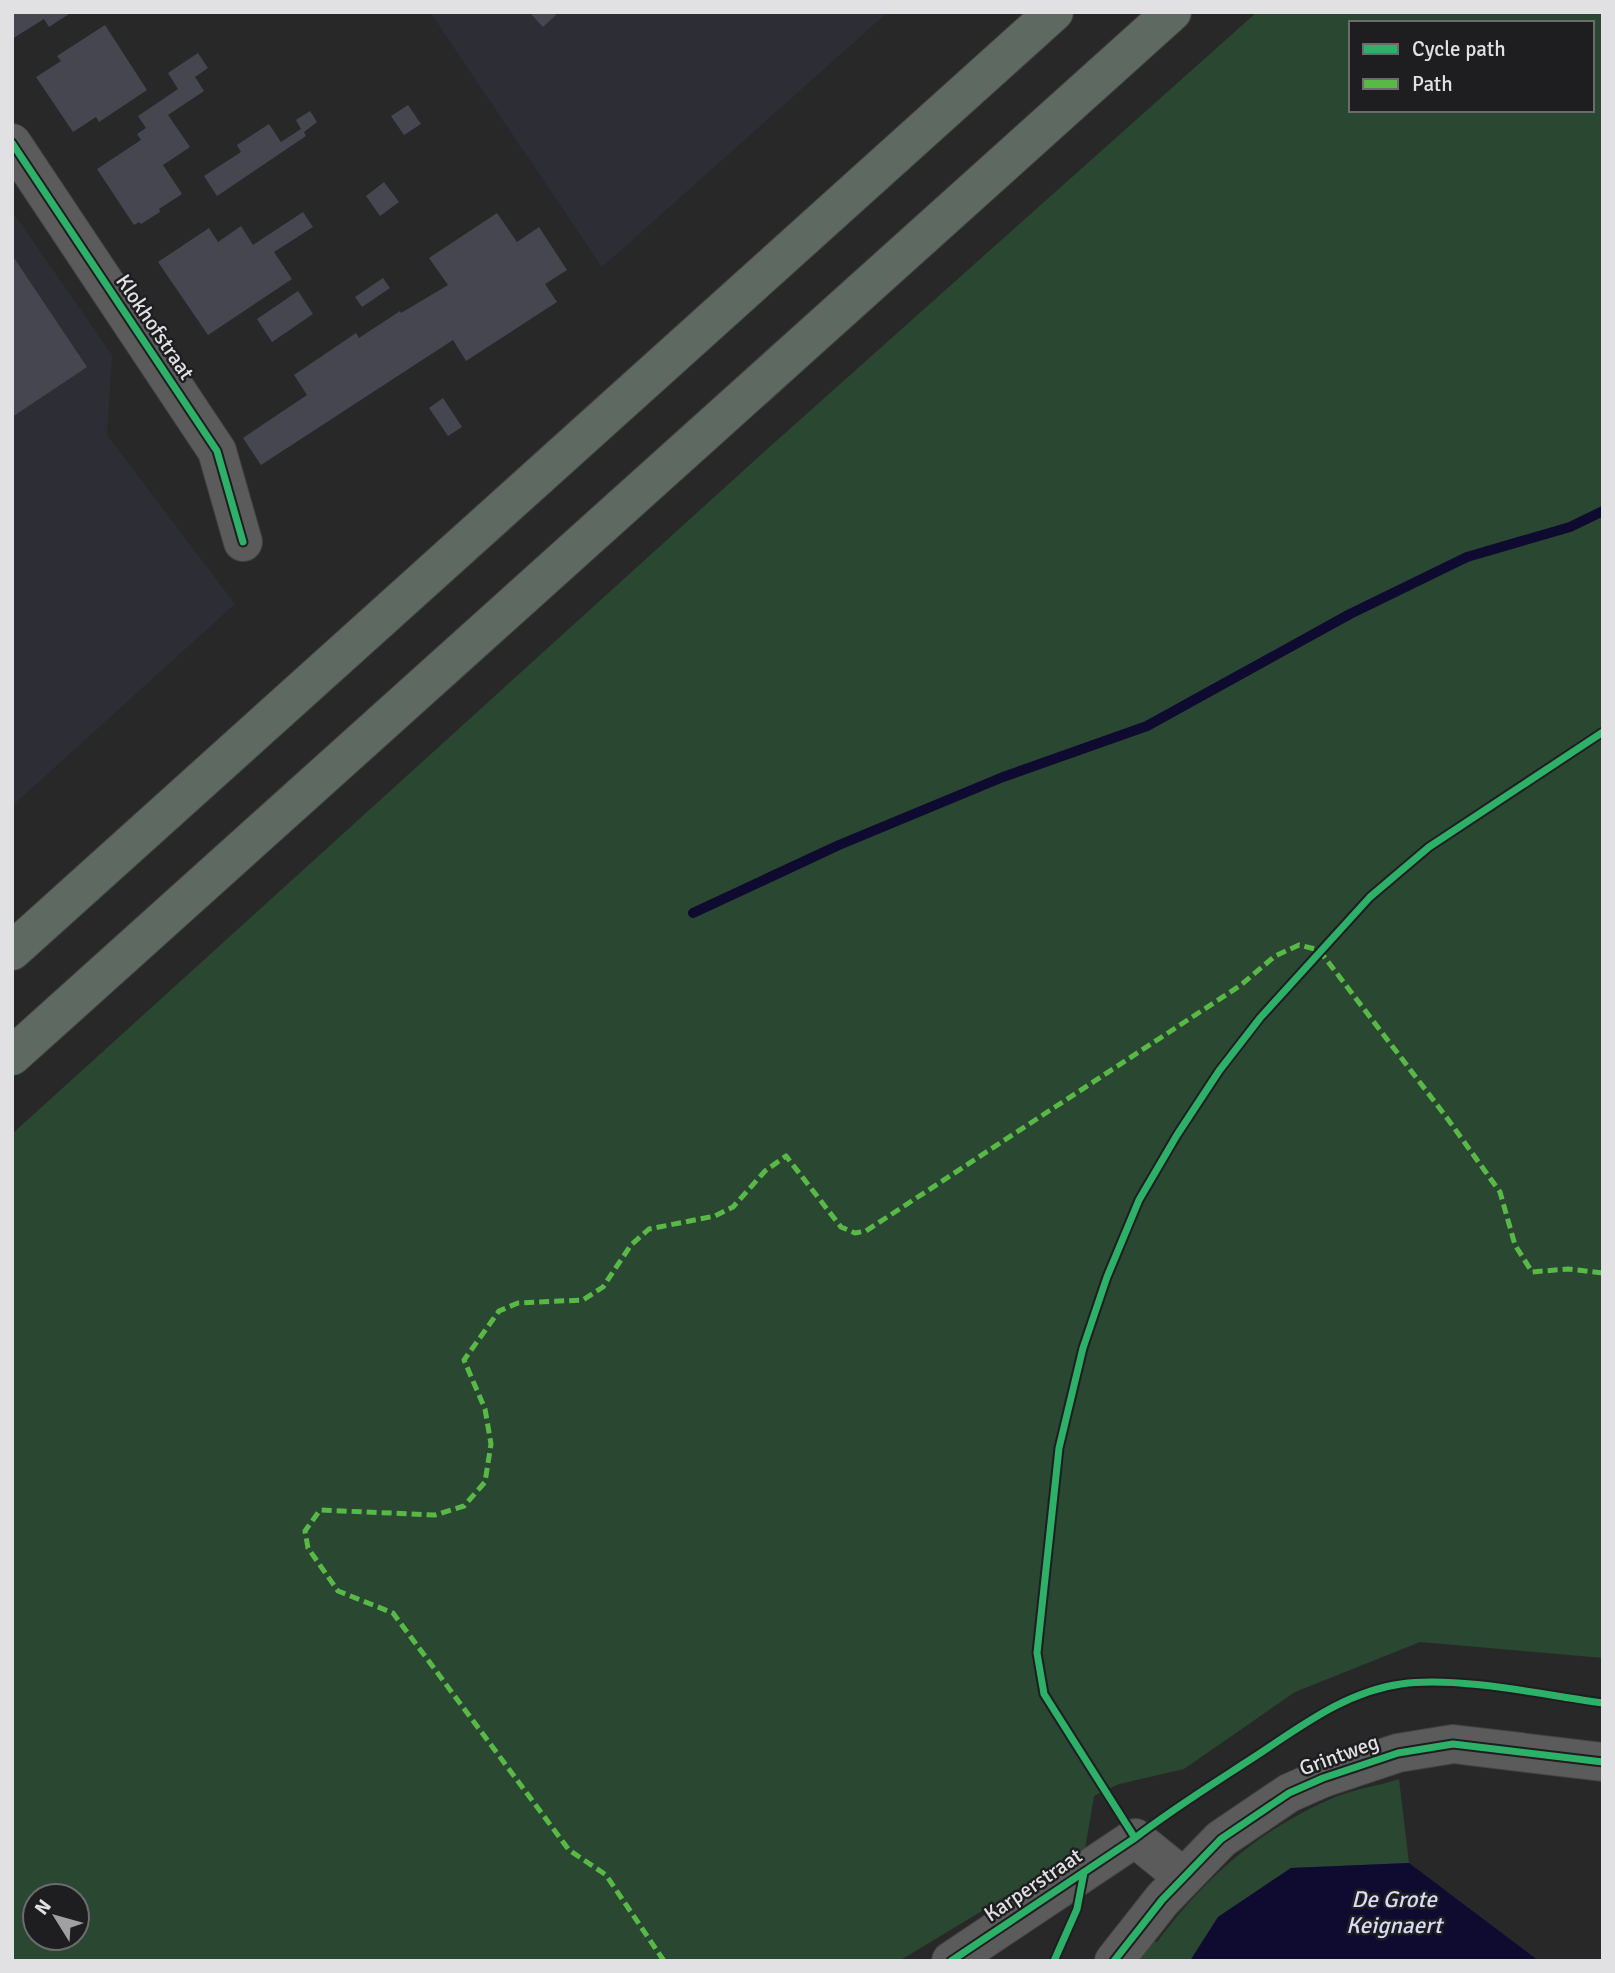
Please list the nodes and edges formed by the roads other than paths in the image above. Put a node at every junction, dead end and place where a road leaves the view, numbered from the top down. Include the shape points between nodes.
1 (1054, 12) edge
2 (1172, 12) edge
3 (12, 143) edge
4 (243, 542) dead end
5 (12, 950) edge
6 (12, 1056) edge
7 (1603, 1762) edge
8 (1183, 1877) junction
9 (951, 1961) edge
10 (1114, 1961) edge

1 - 5 highway
2 - 6 highway
3 - 4 street, Klokhofstraat via 217,451
7 - 8 street, Grintweg via 1453,1744 1398,1753 1289,1793 1222,1839
8 - 9 street, Karperstraat via 1135,1838
8 - 10 street, Grintweg

